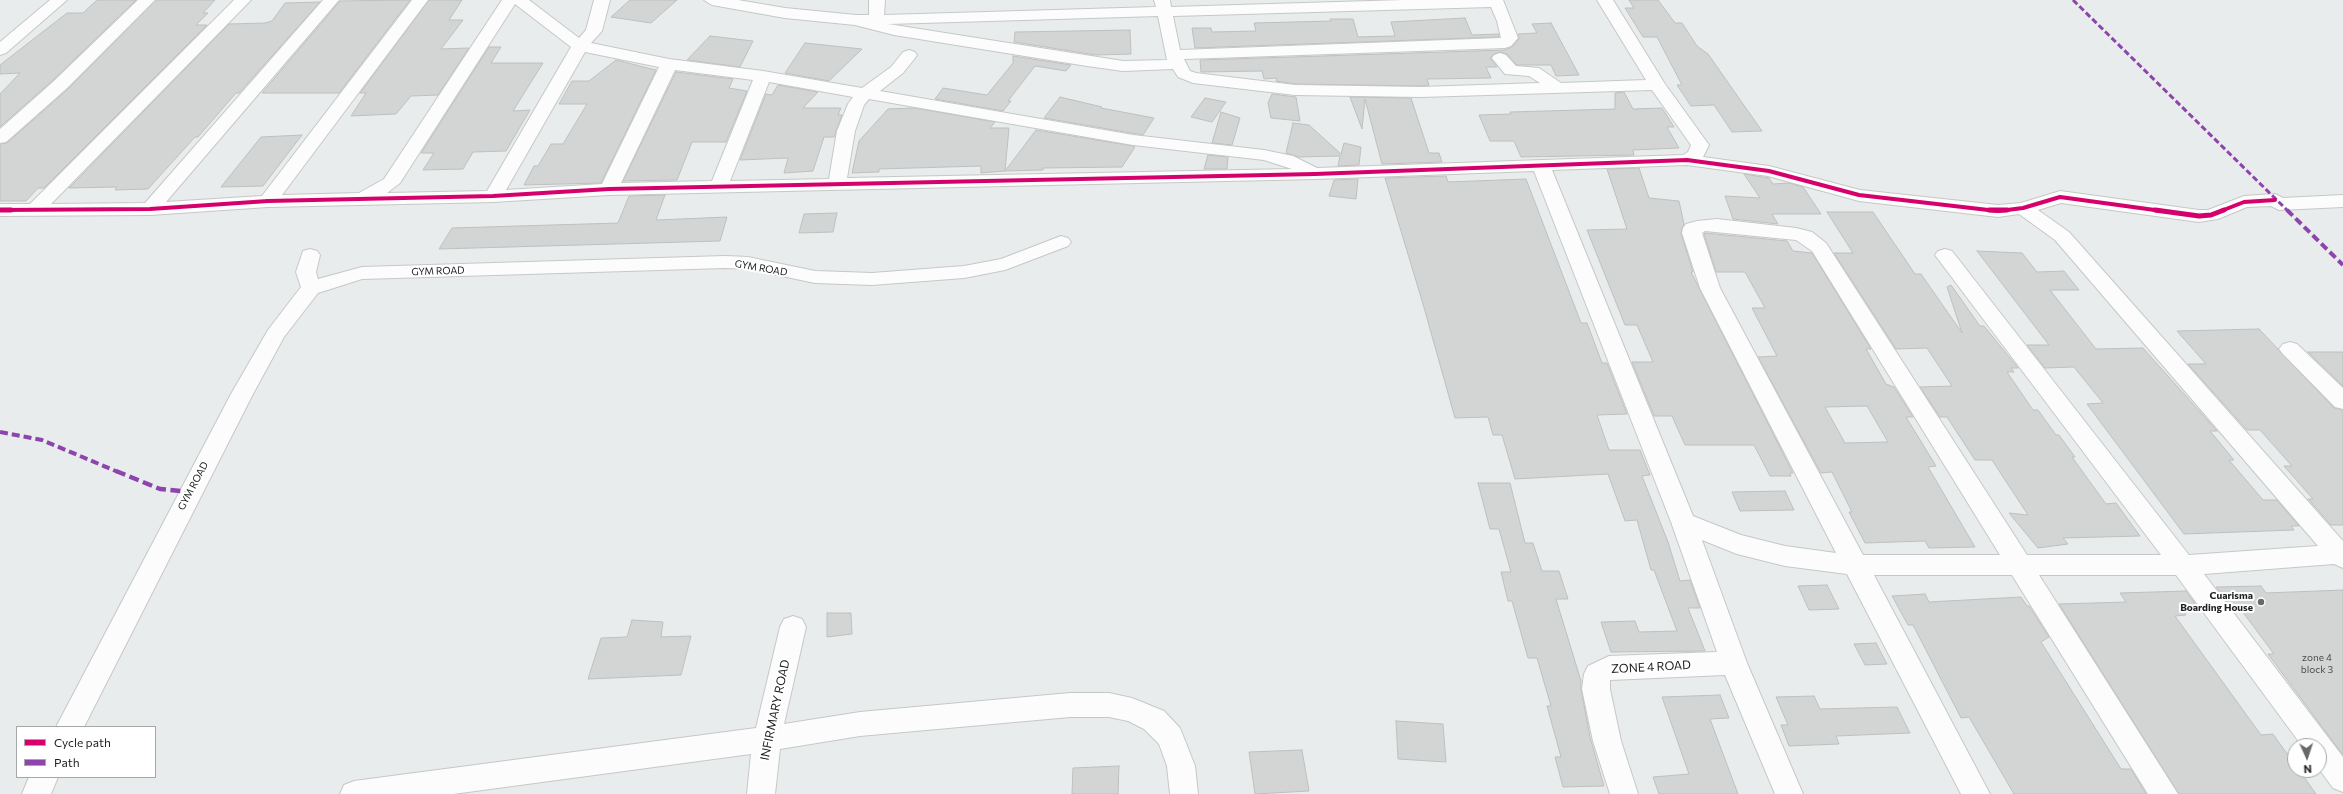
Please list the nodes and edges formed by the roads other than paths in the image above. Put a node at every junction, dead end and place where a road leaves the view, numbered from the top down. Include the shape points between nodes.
1 (59, 0) edge
2 (147, 0) edge
3 (243, 0) edge
4 (331, 0) edge
5 (420, 0) edge
6 (510, 0) edge
7 (519, 0) edge
8 (602, 0) edge
9 (712, 0) edge
10 (877, 0) edge
11 (975, 0) edge
12 (1604, 0) edge
13 (1495, 1) edge
14 (1324, 3) edge
15 (1163, 6) edge
16 (1003, 16) junction
17 (856, 20) junction
18 (876, 20) junction
19 (580, 46) junction
20 (0, 50) edge
21 (908, 55) dead end
22 (1500, 58) dead end
23 (1175, 59) junction
24 (669, 64) junction
25 (762, 76) junction
26 (1657, 86) junction
27 (1558, 88) junction
28 (864, 95) junction
29 (0, 138) edge
30 (1687, 160) junction
31 (1541, 165) junction
32 (1315, 174) junction
33 (837, 184) junction
34 (720, 186) junction
35 (609, 189) junction
36 (395, 190) junction
37 (493, 196) junction
38 (268, 201) junction
39 (2343, 201) edge
40 (2023, 208) junction
41 (150, 209) junction
42 (0, 210) edge
43 (35, 210) junction
44 (1061, 242) dead end
45 (310, 255) dead end
46 (1945, 255) dead end
47 (311, 288) junction
48 (2290, 349) dead end
49 (2343, 401) edge
50 (1683, 522) junction
51 (2342, 555) edge
52 (1855, 565) junction
53 (2183, 565) junction
54 (2022, 566) junction
55 (793, 627) dead end
56 (1734, 663) junction
57 (71, 726) edge
58 (2312, 738) edge
59 (767, 739) junction
60 (2327, 758) edge
61 (44, 778) edge
62 (2343, 779) edge
63 (36, 794) edge
64 (354, 794) edge
65 (760, 794) edge
66 (1184, 794) edge
67 (1624, 794) edge
68 (1789, 794) edge
69 (1976, 794) edge
70 (2164, 794) edge

1 - 20 street
2 - 29 street via 60,85
3 - 43 street
4 - 41 street
5 - 38 street
6 - 36 street
7 - 19 street
8 - 19 street via 594,31
9 - 17 street
10 - 18 street
11 - 16 street via 982,15
12 - 26 street
13 - 14 street
13 - 23 street via 1510,38 1502,44
14 - 15 street
15 - 16 street
15 - 23 street
16 - 18 street
17 - 18 street
17 - 23 street via 894,30 1123,66
19 - 24 street
19 - 37 street
21 - 28 street via 897,70
22 - 27 street via 1511,70 1533,71
23 - 27 street via 1184,74 1193,78 1295,90 1414,92
24 - 25 street
24 - 35 street
25 - 28 street
25 - 34 street
26 - 27 street
26 - 30 street via 1700,146 1695,155
28 - 32 street via 1133,140 1264,155 1298,164
28 - 33 street via 852,112
30 - 31 street
30 - 40 street via 1769,172 1859,195 1908,202 1998,211
31 - 32 street
31 - 50 street
32 - 33 street
33 - 34 street
34 - 35 street
35 - 37 street
36 - 37 street
36 - 38 street via 365,198
38 - 41 street
39 - 40 street via 2244,202 2218,213 2199,216 2073,198 2052,198
40 - 51 street via 2062,236
41 - 43 street
42 - 43 street
44 - 47 street, GYM ROAD via 1005,264 964,272 872,279 815,277 726,262 362,273
45 - 47 street via 306,272
46 - 53 street
47 - 57 street, GYM ROAD via 275,335 246,387
48 - 49 street
50 - 52 street via 1737,544 1785,556
50 - 56 street
51 - 53 street
52 - 54 street
52 - 54 street via 1710,288 1692,233 1693,228 1717,225 1796,234 1805,236 1819,247
52 - 69 street
53 - 54 street
53 - 58 street
54 - 70 street
55 - 59 street, INFIRMARY ROAD
56 - 67 street, ZONE 4 ROAD via 1609,667 1597,674 1596,689 1607,741
56 - 68 street
59 - 64 street
59 - 65 street, INFIRMARY ROAD
59 - 66 street via 860,724 1070,705 1109,705 1132,710 1154,720 1170,737 1182,766
60 - 62 street
61 - 63 street

